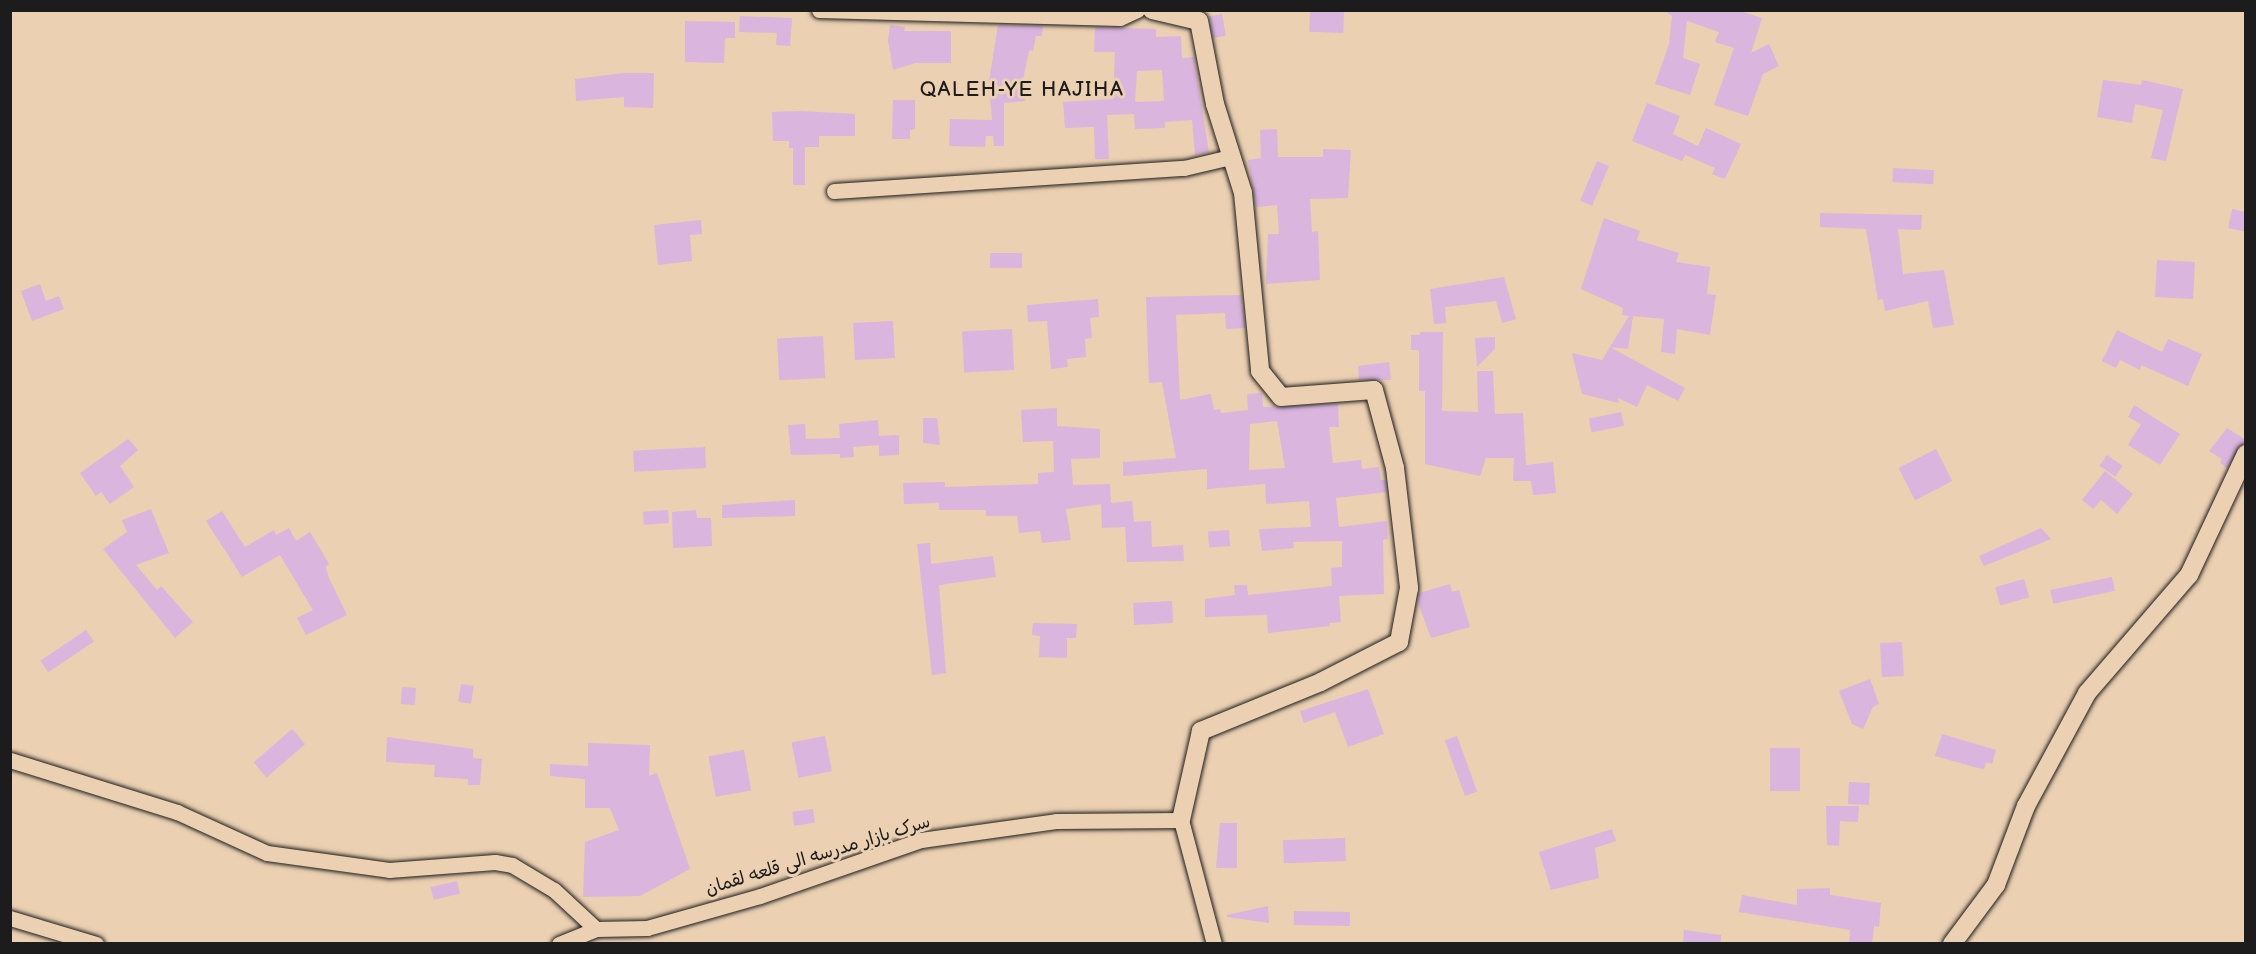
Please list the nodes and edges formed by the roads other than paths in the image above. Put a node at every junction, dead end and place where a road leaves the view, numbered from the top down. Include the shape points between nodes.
1 (819, 10) edge
2 (1137, 10) edge
3 (1152, 10) edge
4 (1230, 157) junction
5 (834, 191) dead end
6 (2246, 454) edge
7 (10, 760) edge
8 (1181, 820) junction
9 (10, 918) edge
10 (596, 929) junction
11 (96, 944) edge
12 (559, 944) edge
13 (1214, 944) edge
14 (1953, 944) edge

1 - 2 street via 1120,18
3 - 4 street via 1199,21
4 - 5 street via 1184,168
4 - 8 street via 1242,194 1260,371 1281,397 1374,390 1395,468 1408,607 1399,642 1321,682 1201,731
6 - 14 street via 2189,575 2087,693 2026,806 1996,885
7 - 10 street via 177,812 267,853 389,870 495,862 512,865 554,891
8 - 10 street, سرک بازار مدرسه الی قلعه لقمان via 1056,821 921,840 760,896 647,928
8 - 13 street
9 - 11 street
10 - 12 street, سرک بازار مدرسه الی قلعه لقمان

